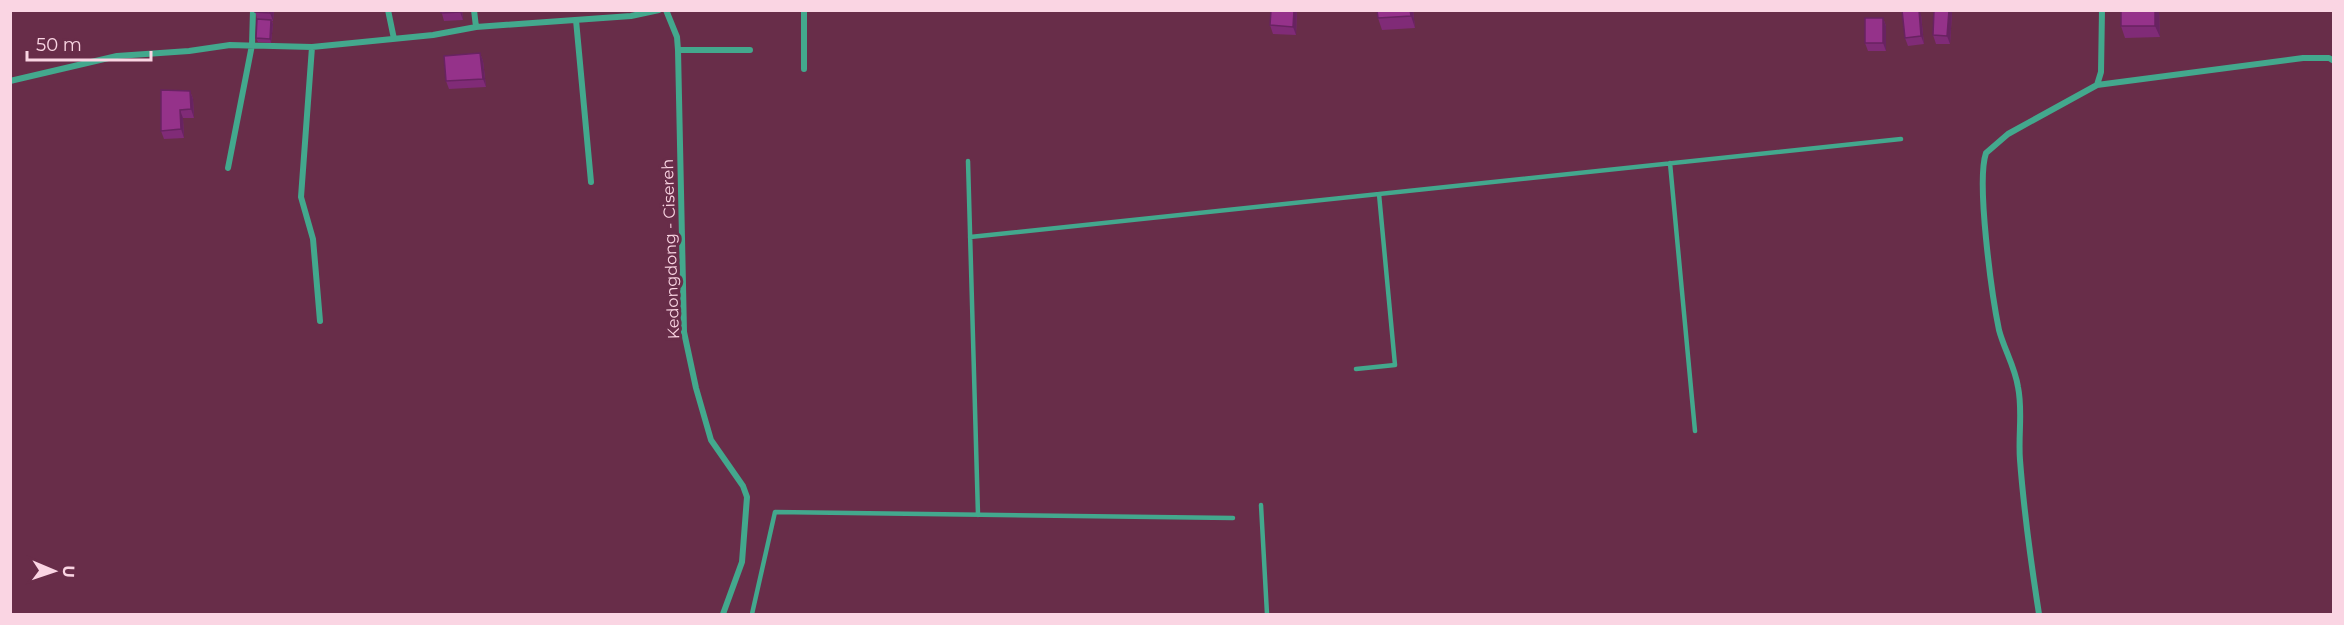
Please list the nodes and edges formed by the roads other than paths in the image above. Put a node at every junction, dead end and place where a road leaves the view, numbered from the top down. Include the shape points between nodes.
1 (253, 10) edge
2 (388, 10) edge
3 (474, 10) edge
4 (658, 10) edge
5 (666, 10) edge
6 (804, 10) edge
7 (2102, 10) edge
8 (576, 20) junction
9 (476, 27) junction
10 (394, 39) junction
11 (252, 45) junction
12 (312, 47) junction
13 (678, 50) junction
14 (750, 50) dead end
15 (2334, 61) edge
16 (804, 69) dead end
17 (10, 81) edge
18 (2097, 85) junction
19 (1901, 138) dead end
20 (968, 161) dead end
21 (1670, 163) junction
22 (228, 168) dead end
23 (591, 182) dead end
24 (1379, 194) junction
25 (970, 237) junction
26 (320, 321) dead end
27 (1356, 369) dead end
28 (1695, 431) dead end
29 (1261, 505) dead end
30 (978, 515) junction
31 (1233, 518) dead end
32 (723, 615) edge
33 (752, 615) edge
34 (1267, 615) edge
35 (2039, 615) edge

1 - 11 street
2 - 10 street
3 - 9 street
4 - 8 street
5 - 13 street, Kedongdong - Cisereh
6 - 16 street
7 - 18 street via 2101,72
8 - 9 street
8 - 23 street
9 - 10 street
10 - 12 street
11 - 12 street
11 - 17 street via 117,56
11 - 22 street
12 - 26 street via 301,197 313,238
13 - 14 street
13 - 32 street, Kedongdong - Cisereh via 684,332 711,440 747,496 742,562
15 - 18 street via 2303,58
18 - 35 street via 2008,134 1986,153 1983,161 1989,259 1998,321 2018,386 2020,456
19 - 21 lane
20 - 25 lane
21 - 24 lane
21 - 28 lane
24 - 25 lane
24 - 27 lane via 1395,365
25 - 30 lane
29 - 34 lane
30 - 31 lane
30 - 33 lane via 775,512

